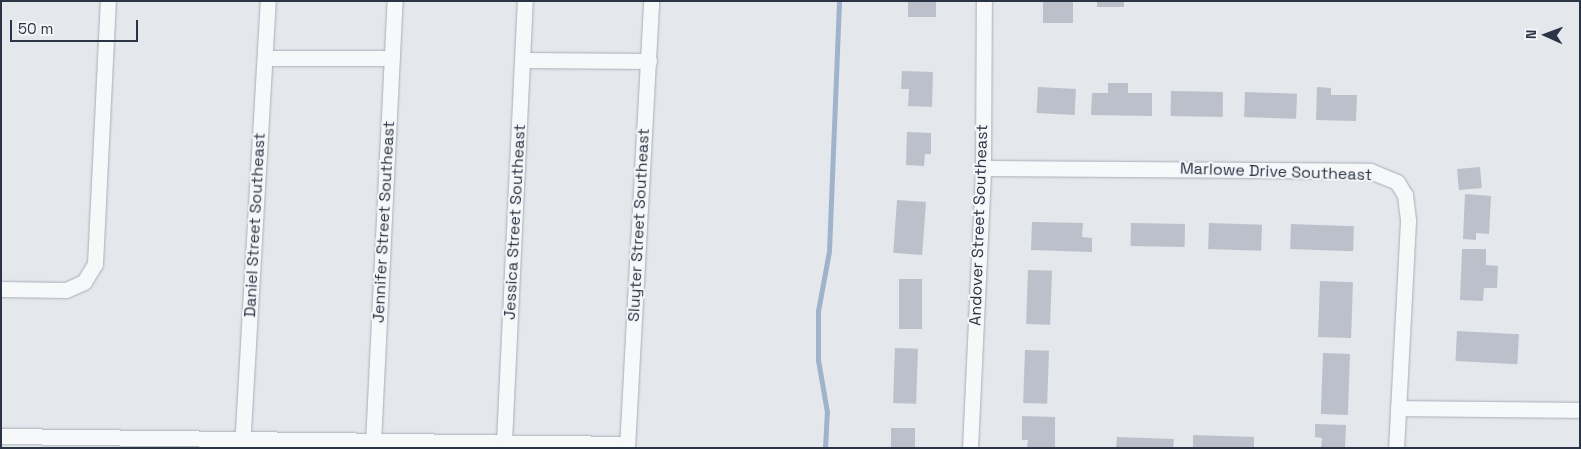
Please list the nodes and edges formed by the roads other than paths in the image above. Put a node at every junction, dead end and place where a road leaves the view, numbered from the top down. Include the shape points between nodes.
1 (108, 1) edge
2 (268, 1) edge
3 (395, 1) edge
4 (525, 1) edge
5 (651, 1) edge
6 (984, 1) edge
7 (265, 58) junction
8 (392, 58) junction
9 (523, 60) junction
10 (649, 61) junction
11 (983, 168) junction
12 (1, 289) edge
13 (1398, 408) junction
14 (1580, 410) edge
15 (1, 436) edge
16 (373, 442) junction
17 (504, 442) junction
18 (242, 444) edge
19 (627, 446) edge
20 (970, 448) edge
21 (1396, 448) edge

1 - 12 street via 95,264 84,282 72,288
2 - 7 street, Daniel Street Southeast
3 - 8 street, Jennifer Street Southeast
4 - 9 street, Jessica Street Southeast
5 - 10 street, Sluyter Street Southeast
6 - 11 street, Andover Street Southeast
7 - 8 street
7 - 18 street, Daniel Street Southeast
8 - 16 street, Jennifer Street Southeast
9 - 10 street
9 - 17 street, Jessica Street Southeast
10 - 19 street, Sluyter Street Southeast
11 - 13 street, Marlowe Drive Southeast via 1370,171 1397,182 1405,195 1408,222
11 - 20 street, Andover Street Southeast
13 - 14 street
13 - 21 street, Marlowe Drive Southeast
15 - 18 street
16 - 17 street
16 - 18 street
17 - 19 street

